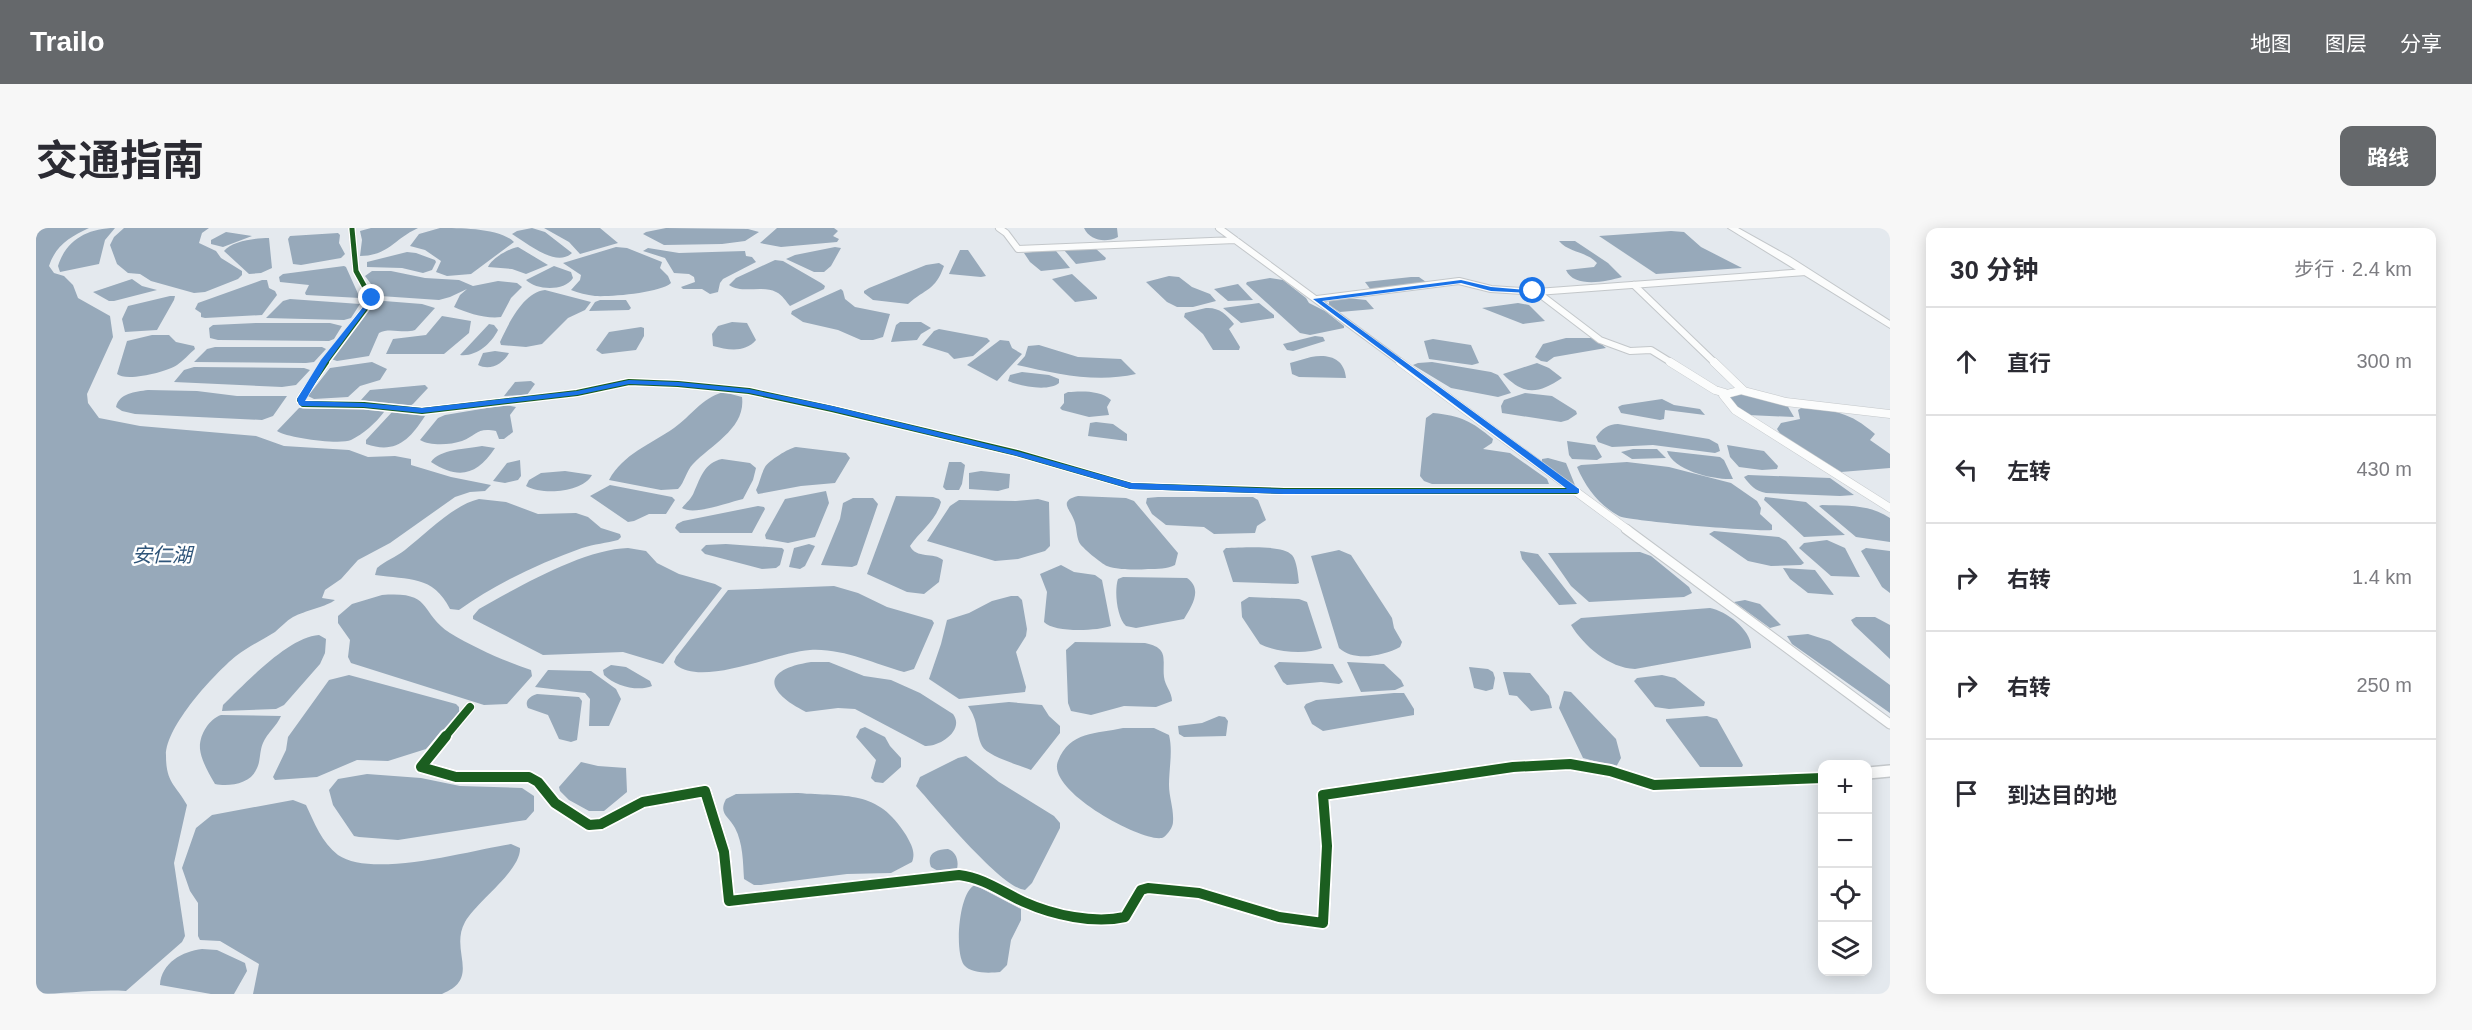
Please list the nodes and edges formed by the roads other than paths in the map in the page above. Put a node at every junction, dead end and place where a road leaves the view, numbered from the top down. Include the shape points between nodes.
1 (999, 228) edge
2 (1219, 228) edge
3 (1732, 228) edge
4 (352, 229) edge
5 (1235, 240) junction
6 (1806, 272) junction
7 (1634, 285) junction
8 (1537, 292) junction
9 (1317, 299) junction
10 (1890, 325) edge
11 (1743, 390) junction
12 (1725, 393) junction
13 (1890, 414) edge
14 (1576, 491) junction
15 (1890, 508) edge
16 (470, 707) dead end
17 (1890, 724) edge
18 (1890, 771) edge
19 (1872, 773) edge
20 (1818, 778) edge

1 - 5 street via 1018,249
2 - 5 street
3 - 6 street
4 - 14 street via 356,271 372,300 306,389 300,400 303,404 422,411 577,393 629,382 678,384 749,391 832,409 1017,453 1131,486 1284,491
5 - 9 street
6 - 7 street
6 - 10 street
7 - 8 street
7 - 11 street
8 - 9 street via 1491,289 1461,281
8 - 12 street via 1600,340 1630,351 1651,350
9 - 14 street
11 - 12 street
11 - 13 street via 1786,402
12 - 15 street via 1724,397 1742,415
14 - 17 street
16 - 20 street via 421,767 456,777 529,777 555,803 589,825 601,824 643,802 705,791 724,852 729,901 733,903 959,875 979,878 1032,905 1105,919 1125,917 1141,890 1148,888 1199,893 1279,917 1323,923 1327,846 1323,795 1513,767 1570,764 1654,785
18 - 19 street

